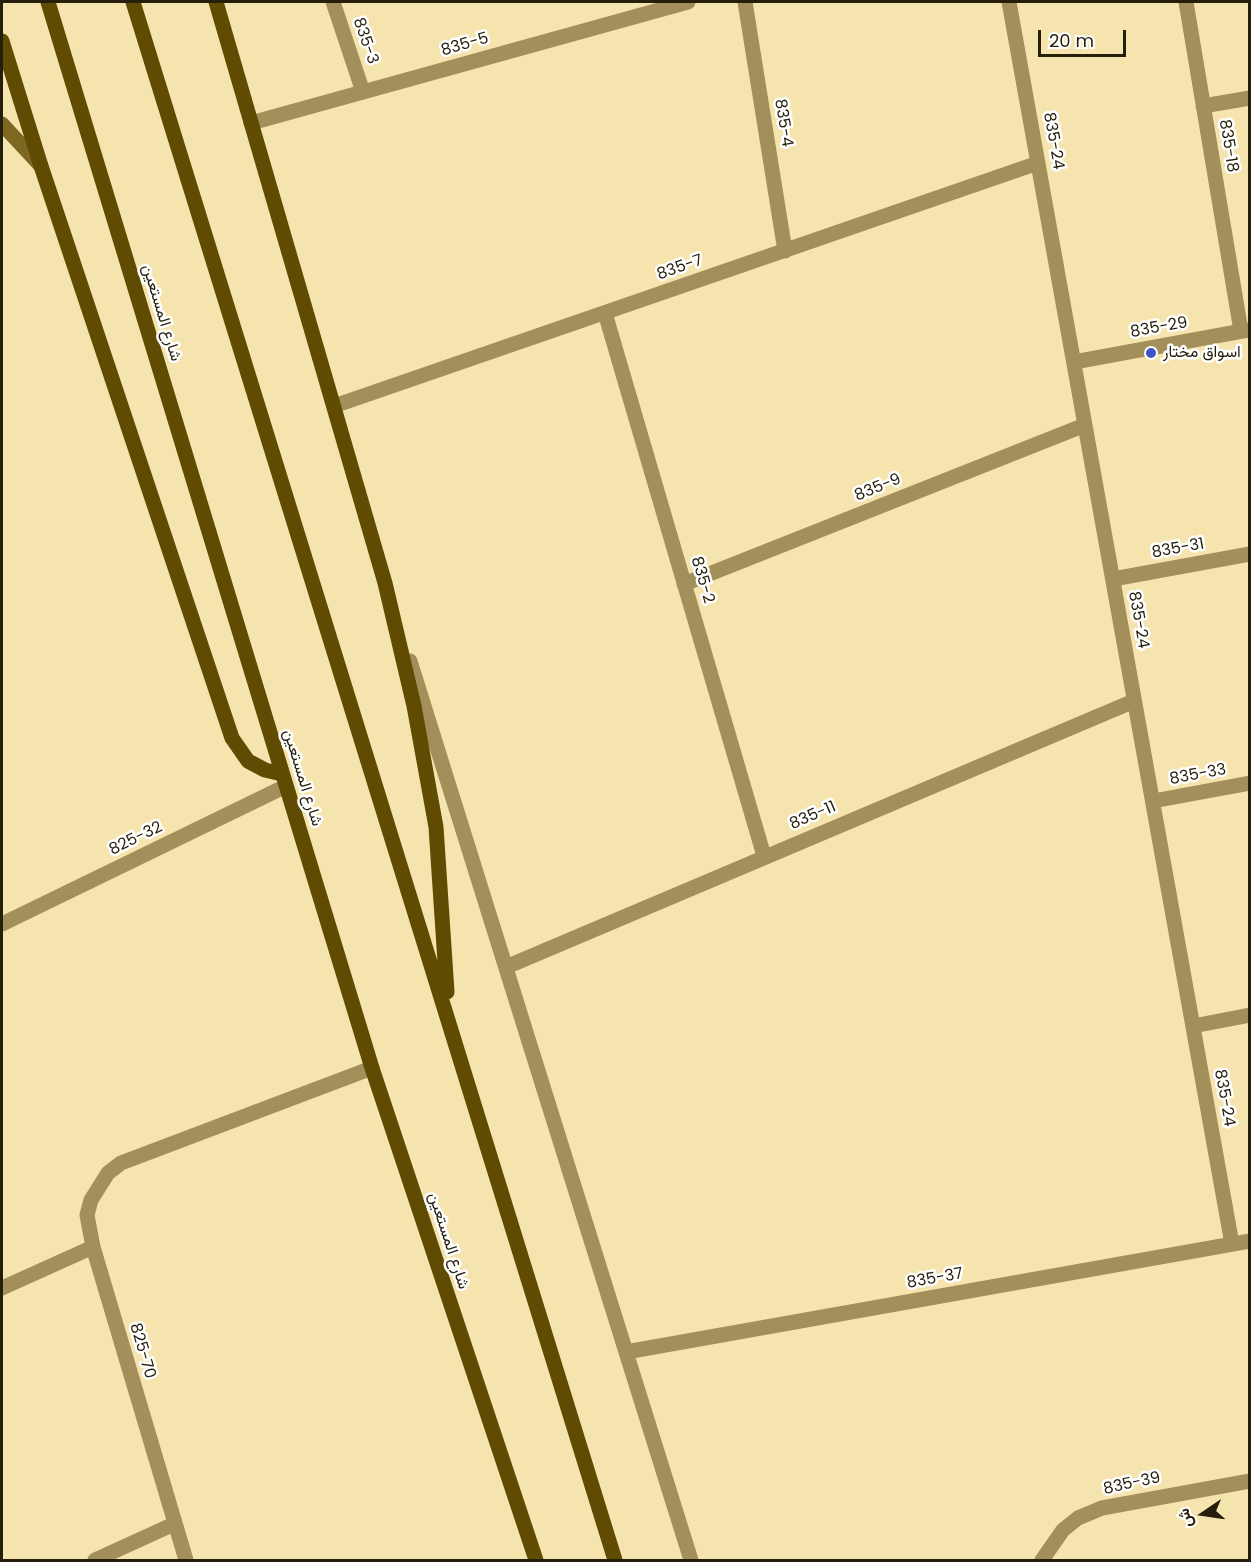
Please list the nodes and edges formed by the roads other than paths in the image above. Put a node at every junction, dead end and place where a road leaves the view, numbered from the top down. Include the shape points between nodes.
1 (48, 2) edge
2 (133, 2) edge
3 (216, 2) edge
4 (333, 2) edge
5 (688, 2) edge
6 (746, 2) edge
7 (1010, 2) edge
8 (1186, 2) edge
9 (2, 41) edge
10 (363, 92) junction
11 (1250, 98) edge
12 (1203, 106) junction
13 (251, 123) junction
14 (2, 124) edge
15 (1038, 164) junction
16 (41, 166) junction
17 (785, 251) junction
18 (605, 313) junction
19 (1245, 331) edge
20 (1074, 362) junction
21 (334, 406) junction
22 (1085, 425) junction
23 (1250, 554) edge
24 (1113, 579) junction
25 (385, 583) junction
26 (684, 584) junction
27 (1134, 701) junction
28 (284, 780) junction
29 (1250, 783) edge
30 (1153, 801) junction
31 (764, 856) junction
32 (2, 924) edge
33 (506, 967) junction
34 (1250, 1015) edge
35 (449, 1016) junction
36 (1193, 1026) junction
37 (372, 1068) junction
38 (1250, 1241) edge
39 (1232, 1244) junction
40 (93, 1247) junction
41 (2, 1288) edge
42 (626, 1352) junction
43 (1250, 1481) edge
44 (174, 1524) junction
45 (95, 1560) edge
46 (186, 1560) edge
47 (536, 1560) edge
48 (615, 1560) edge
49 (691, 1560) edge
50 (1042, 1560) edge

1 - 28 main road, شارع المستعين
2 - 35 main road
3 - 13 main road
4 - 10 street, 835-3
5 - 10 street, 835-5
6 - 17 street, 835-4
7 - 15 street, 835-24
8 - 12 street, 835-18
9 - 16 main road
10 - 13 street, 835-5
11 - 12 street
12 - 19 street, 835-18
13 - 21 main road
14 - 16 main road
15 - 17 street, 835-7
15 - 20 street, 835-24
16 - 28 main road via 232,738 248,761
17 - 18 street, 835-7
18 - 21 street, 835-7
18 - 26 street, 835-2
19 - 20 street, 835-29
20 - 22 street, 835-24
21 - 25 main road
22 - 24 street, 835-24
22 - 26 street, 835-9
23 - 24 street, 835-31
24 - 27 street, 835-24
25 - 33 street
25 - 35 main road via 414,706 436,826
26 - 31 street, 835-2
27 - 30 street, 835-24
27 - 31 street, 835-11
28 - 32 street, 825-32
28 - 37 main road, شارع المستعين
29 - 30 street, 835-33
30 - 36 street, 835-24
31 - 33 street, 835-11
33 - 42 street
34 - 36 street
35 - 48 main road
36 - 39 street, 835-24
37 - 40 street, 825-70 via 121,1163 108,1173 91,1200 87,1215
37 - 47 main road, شارع المستعين
38 - 39 street, 835-37
39 - 42 street, 835-37
40 - 41 street
40 - 44 street, 825-70
42 - 49 street
43 - 50 street, 835-39 via 1101,1508 1063,1530
44 - 45 street
44 - 46 street, 825-70

